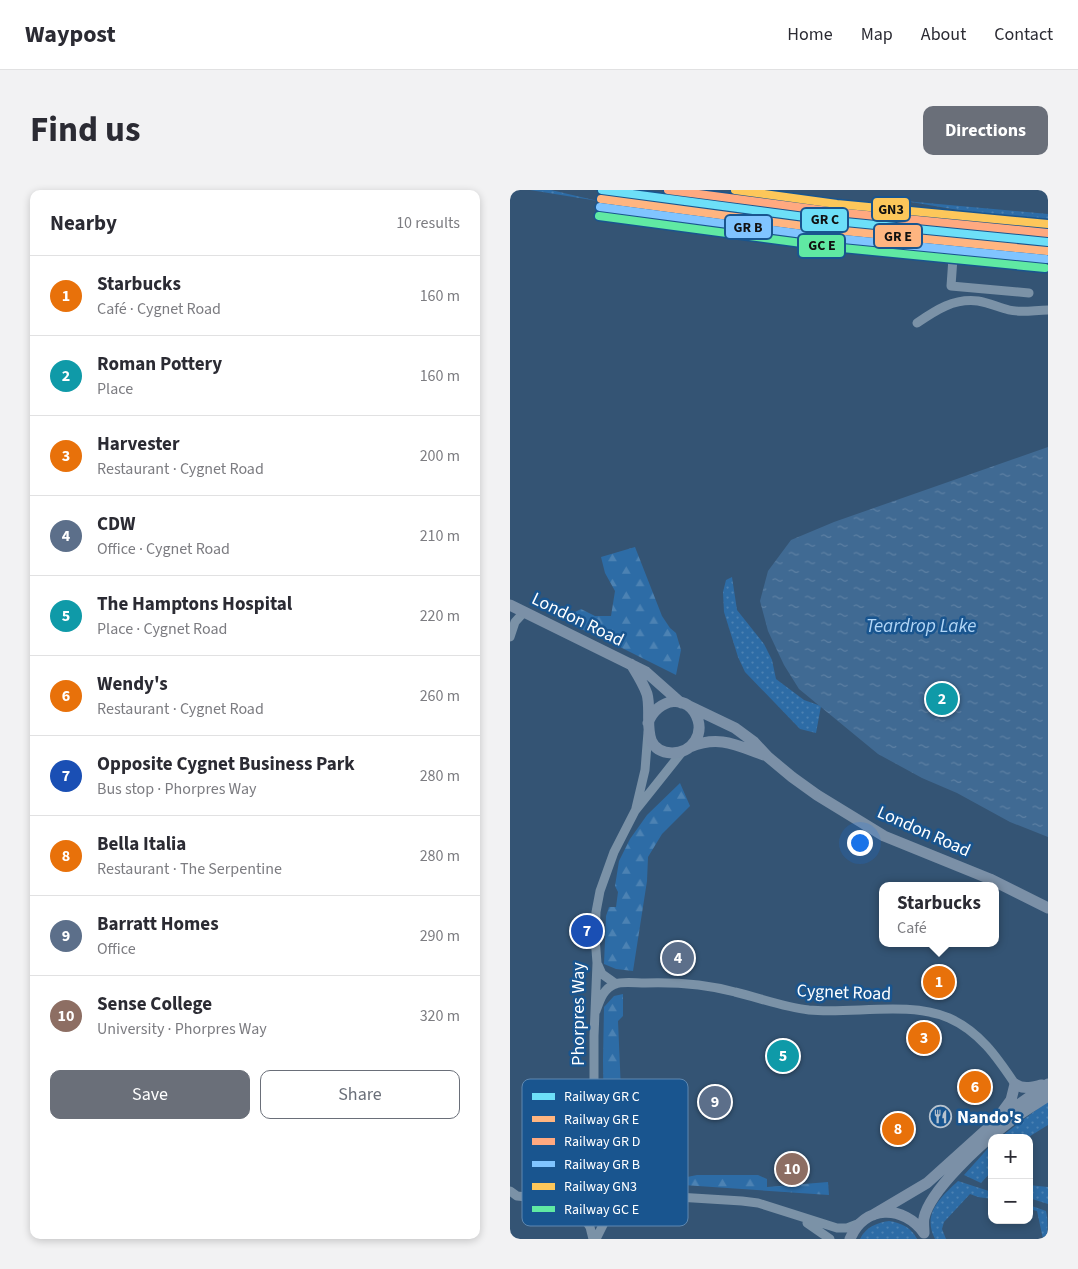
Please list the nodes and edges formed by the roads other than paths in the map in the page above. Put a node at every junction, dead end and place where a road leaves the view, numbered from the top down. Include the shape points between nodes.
1 (953, 258) dead end
2 (981, 288) junction
3 (1029, 292) dead end
4 (978, 301) junction
5 (1048, 310) edge
6 (917, 323) dead end
7 (510, 605) edge
8 (524, 612) junction
9 (510, 637) edge
10 (631, 664) junction
11 (685, 704) junction
12 (648, 726) junction
13 (686, 750) junction
14 (768, 757) junction
15 (635, 811) junction
16 (996, 882) edge
17 (999, 884) edge
18 (1048, 908) edge
19 (596, 958) junction
20 (616, 984) junction
21 (596, 1012) junction
22 (594, 1036) junction
23 (594, 1079) edge
24 (1015, 1084) junction
25 (1048, 1084) edge
26 (1048, 1096) edge
27 (998, 1119) junction
28 (510, 1191) edge
29 (522, 1196) edge
30 (688, 1198) edge
31 (784, 1212) junction
32 (873, 1215) junction
33 (860, 1223) junction
34 (589, 1226) edge
35 (602, 1226) edge
36 (925, 1236) edge
37 (594, 1239) edge
38 (830, 1239) edge
39 (850, 1239) edge

1 - 2 street via 951,286
2 - 3 street
2 - 4 street
4 - 5 street via 1015,310
4 - 6 street via 966,300 944,306
7 - 8 main road, London Road
8 - 9 street via 515,622
8 - 10 main road, London Road
10 - 11 main road, London Road
10 - 12 main road, London Road via 647,695
11 - 12 main road via 664,703 651,714
11 - 13 main road via 694,711 699,727 698,734
11 - 14 main road, London Road via 735,728
12 - 13 main road via 650,738 660,749 667,752
12 - 15 street, Phorpres Way via 645,770
13 - 14 main road, London Road via 707,741 725,741
13 - 15 street, Phorpres Way
14 - 16 main road, London Road via 817,795 884,836
15 - 19 street, Phorpres Way via 604,874 596,912
17 - 18 main road, London Road
19 - 20 street via 602,974
19 - 21 street, Phorpres Way
19 - 22 street via 592,968
20 - 21 street via 605,991
20 - 24 street, Cygnet Road via 678,982 709,986 777,1005 810,1010 907,1009 932,1012 965,1026 980,1038
21 - 22 street, Phorpres Way
22 - 23 street, Phorpres Way
24 - 25 main road via 1023,1088
24 - 27 main road via 1011,1100
25 - 27 main road
26 - 36 main road via 1004,1126 944,1184 923,1218
27 - 32 main road via 927,1183
28 - 29 street
30 - 31 street via 742,1201
31 - 33 street via 837,1228
31 - 38 street via 812,1225
32 - 33 main road
32 - 36 main road via 885,1212 908,1217
33 - 39 main road
34 - 37 street
35 - 37 street

